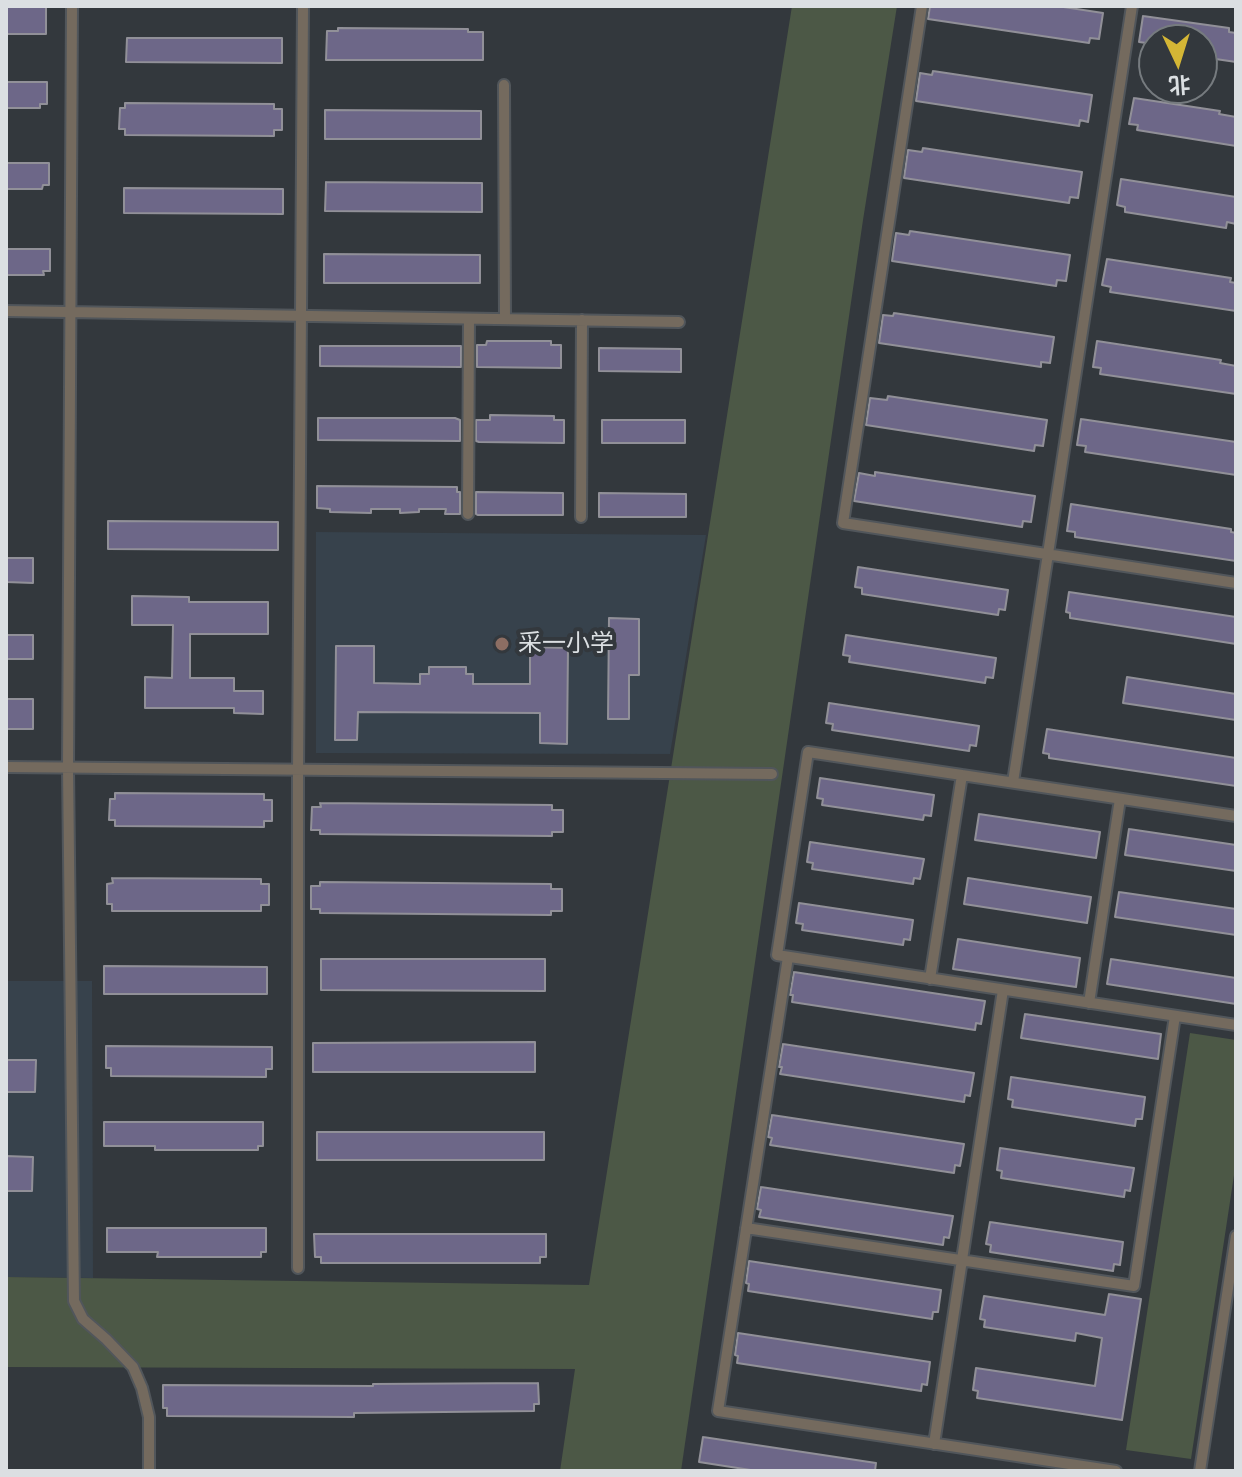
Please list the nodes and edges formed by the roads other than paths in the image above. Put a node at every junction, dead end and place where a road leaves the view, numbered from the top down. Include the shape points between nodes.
1 (72, 6) edge
2 (303, 6) edge
3 (922, 6) edge
4 (1132, 6) edge
5 (504, 85) dead end
6 (6, 311) edge
7 (70, 312) junction
8 (301, 316) junction
9 (469, 319) junction
10 (505, 319) junction
11 (582, 320) junction
12 (679, 322) dead end
13 (468, 514) dead end
14 (581, 517) dead end
15 (1048, 554) junction
16 (1236, 583) edge
17 (6, 767) edge
18 (68, 768) junction
19 (298, 770) junction
20 (772, 774) dead end
21 (962, 775) junction
22 (1013, 782) junction
23 (1120, 799) junction
24 (1236, 816) edge
25 (788, 957) junction
26 (930, 979) junction
27 (1003, 990) junction
28 (1089, 1003) junction
29 (1175, 1016) junction
30 (1236, 1025) edge
31 (746, 1228) junction
32 (1236, 1236) edge
33 (1236, 1243) edge
34 (962, 1260) junction
35 (298, 1268) dead end
36 (934, 1444) junction
37 (149, 1471) edge
38 (1116, 1471) edge
39 (1200, 1471) edge

1 - 7 lane
2 - 8 lane
3 - 15 lane via 843,523
4 - 15 lane
5 - 10 lane
6 - 7 lane
7 - 8 lane
7 - 18 lane
8 - 9 lane
8 - 19 lane
9 - 10 lane
9 - 13 lane
10 - 11 lane
11 - 12 lane
11 - 14 lane
15 - 16 lane
15 - 22 lane
17 - 18 lane
18 - 19 lane
18 - 37 lane via 74,1301 83,1319 133,1367 149,1417
19 - 20 lane
19 - 35 lane
21 - 22 lane
21 - 25 lane via 808,752 777,955
21 - 26 lane
22 - 23 lane
23 - 24 lane
23 - 28 lane
25 - 26 lane
25 - 31 lane
26 - 27 lane
27 - 28 lane
27 - 34 lane
28 - 29 lane
29 - 30 lane
29 - 34 lane via 1134,1286
31 - 34 lane
31 - 36 lane via 718,1411
32 - 33 lane
33 - 39 lane
34 - 36 lane
36 - 38 lane

